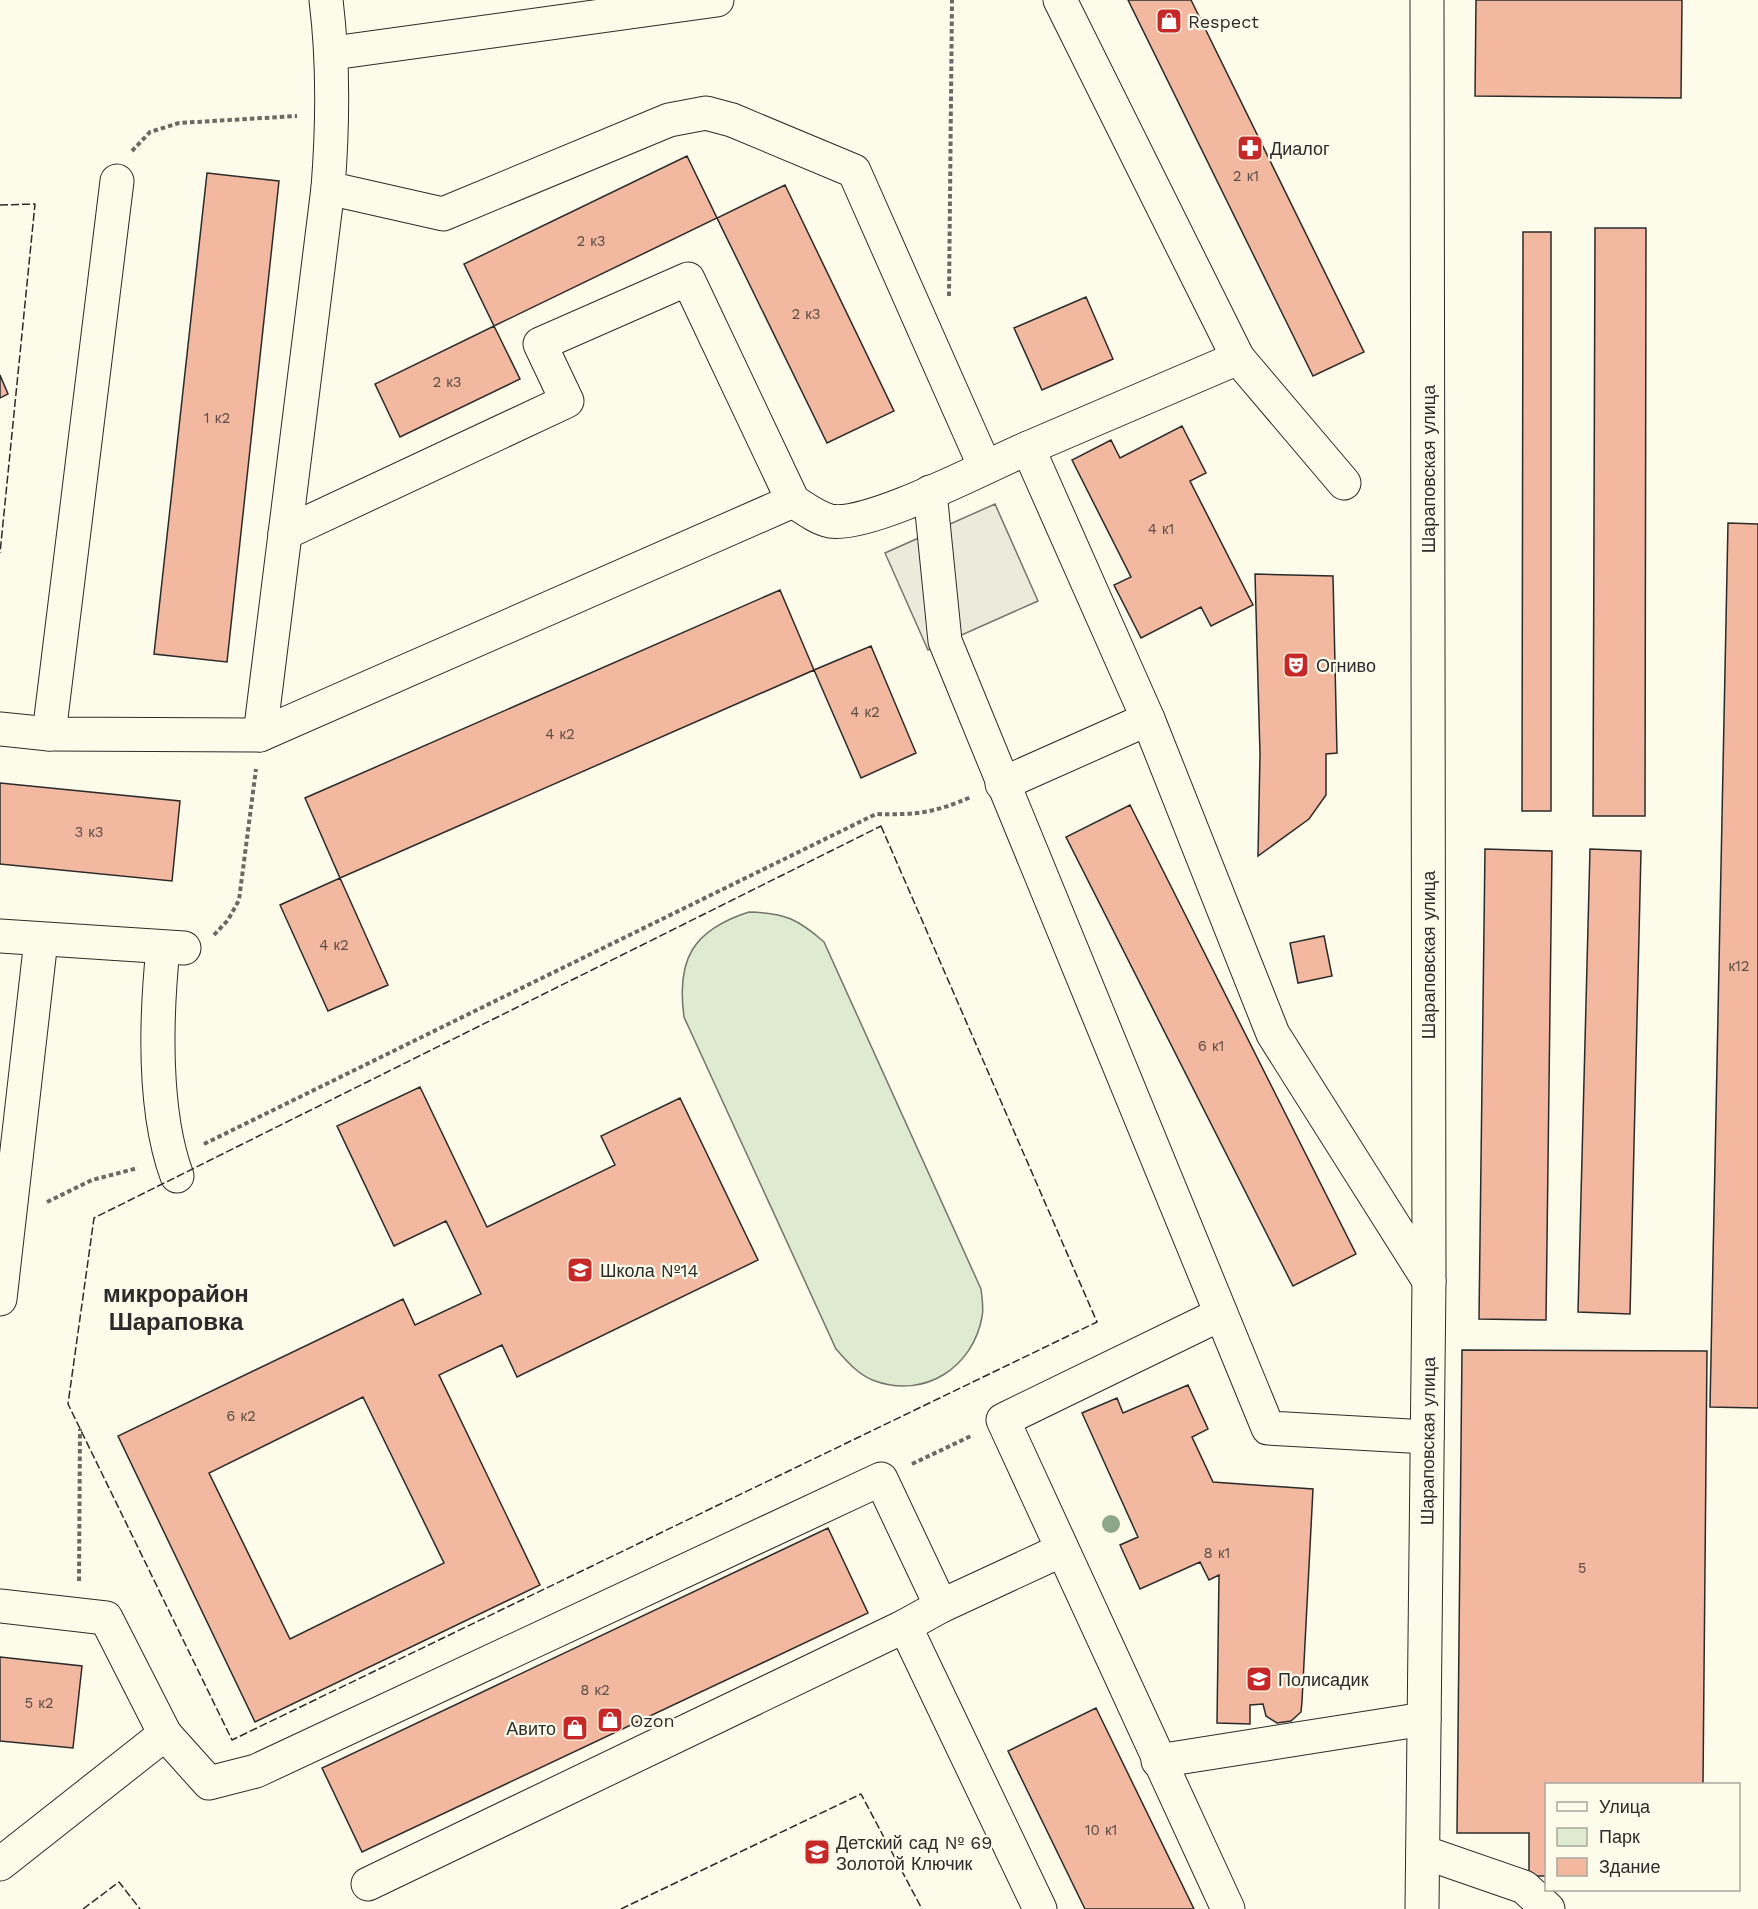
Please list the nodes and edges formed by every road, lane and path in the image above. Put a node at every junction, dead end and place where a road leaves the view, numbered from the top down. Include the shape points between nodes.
1 (326, 0) edge
2 (717, 0) edge
3 (952, 0) edge
4 (1060, 0) edge
5 (1427, 0) edge
6 (333, 53) junction
7 (334, 114) junction
8 (117, 181) joint
9 (328, 188) junction
10 (949, 303) dead end
11 (1238, 358) junction
12 (1028, 448) junction
13 (985, 466) junction
14 (1344, 483) dead end
15 (930, 492) junction
16 (793, 501) junction
17 (285, 533) junction
18 (1148, 719) junction
19 (0, 729) edge
20 (49, 734) junction
21 (260, 735) junction
22 (1002, 784) junction
23 (0, 936) edge
24 (41, 940) junction
25 (174, 948) junction
26 (174, 1168) junction
27 (9, 1221) junction
28 (1429, 1281) junction
29 (0, 1299) edge
30 (1221, 1314) junction
31 (1003, 1420) junction
32 (80, 1429) dead end
33 (1427, 1437) junction
34 (881, 1479) junction
35 (1062, 1550) junction
36 (0, 1606) edge
37 (941, 1606) junction
38 (78, 1614) junction
39 (905, 1626) junction
40 (1424, 1719) junction
41 (165, 1734) junction
42 (1158, 1761) junction
43 (1423, 1852) junction
44 (0, 1864) edge
45 (368, 1884) dead end
46 (1040, 1909) edge
47 (1228, 1909) edge
48 (1422, 1909) edge
49 (1548, 1909) edge

1 - 6 street
2 - 6 street
3 - 10 path
4 - 11 street
5 - 28 street, Шараповская улица
6 - 7 street
7 - 8 path via 179,123 150,132 132,152
7 - 9 street
8 - 20 street
9 - 13 street via 443,214 669,120 706,113 844,166 854,171
9 - 17 street
11 - 12 street
11 - 14 street
12 - 13 street
12 - 18 street
13 - 15 street
15 - 16 street via 860,520 830,520
15 - 22 street via 945,641
16 - 17 street via 688,279 540,344 567,401
16 - 21 street
17 - 21 street
18 - 22 street
18 - 28 street via 1273,1035
19 - 20 street
20 - 21 street
21 - 25 path via 239,900 213,936
22 - 26 path via 938,812 876,814
22 - 30 street
23 - 24 street
24 - 25 street
24 - 27 street
25 - 26 street via 158,1005 160,1062
26 - 27 path via 92,1180
27 - 29 street
28 - 33 street, Шараповская улица
30 - 31 street
30 - 33 street via 1268,1428
31 - 34 path
31 - 35 street
32 - 38 path
33 - 40 street, Шараповская улица
34 - 37 street
34 - 41 street via 256,1771 209,1783
35 - 37 street
35 - 42 street
36 - 38 street
37 - 39 street
38 - 41 street via 106,1618
39 - 45 street
39 - 46 street
40 - 42 street
40 - 43 street, Шараповская улица
41 - 44 street
42 - 47 street
43 - 48 street, Шараповская улица
43 - 49 street via 1524,1887

